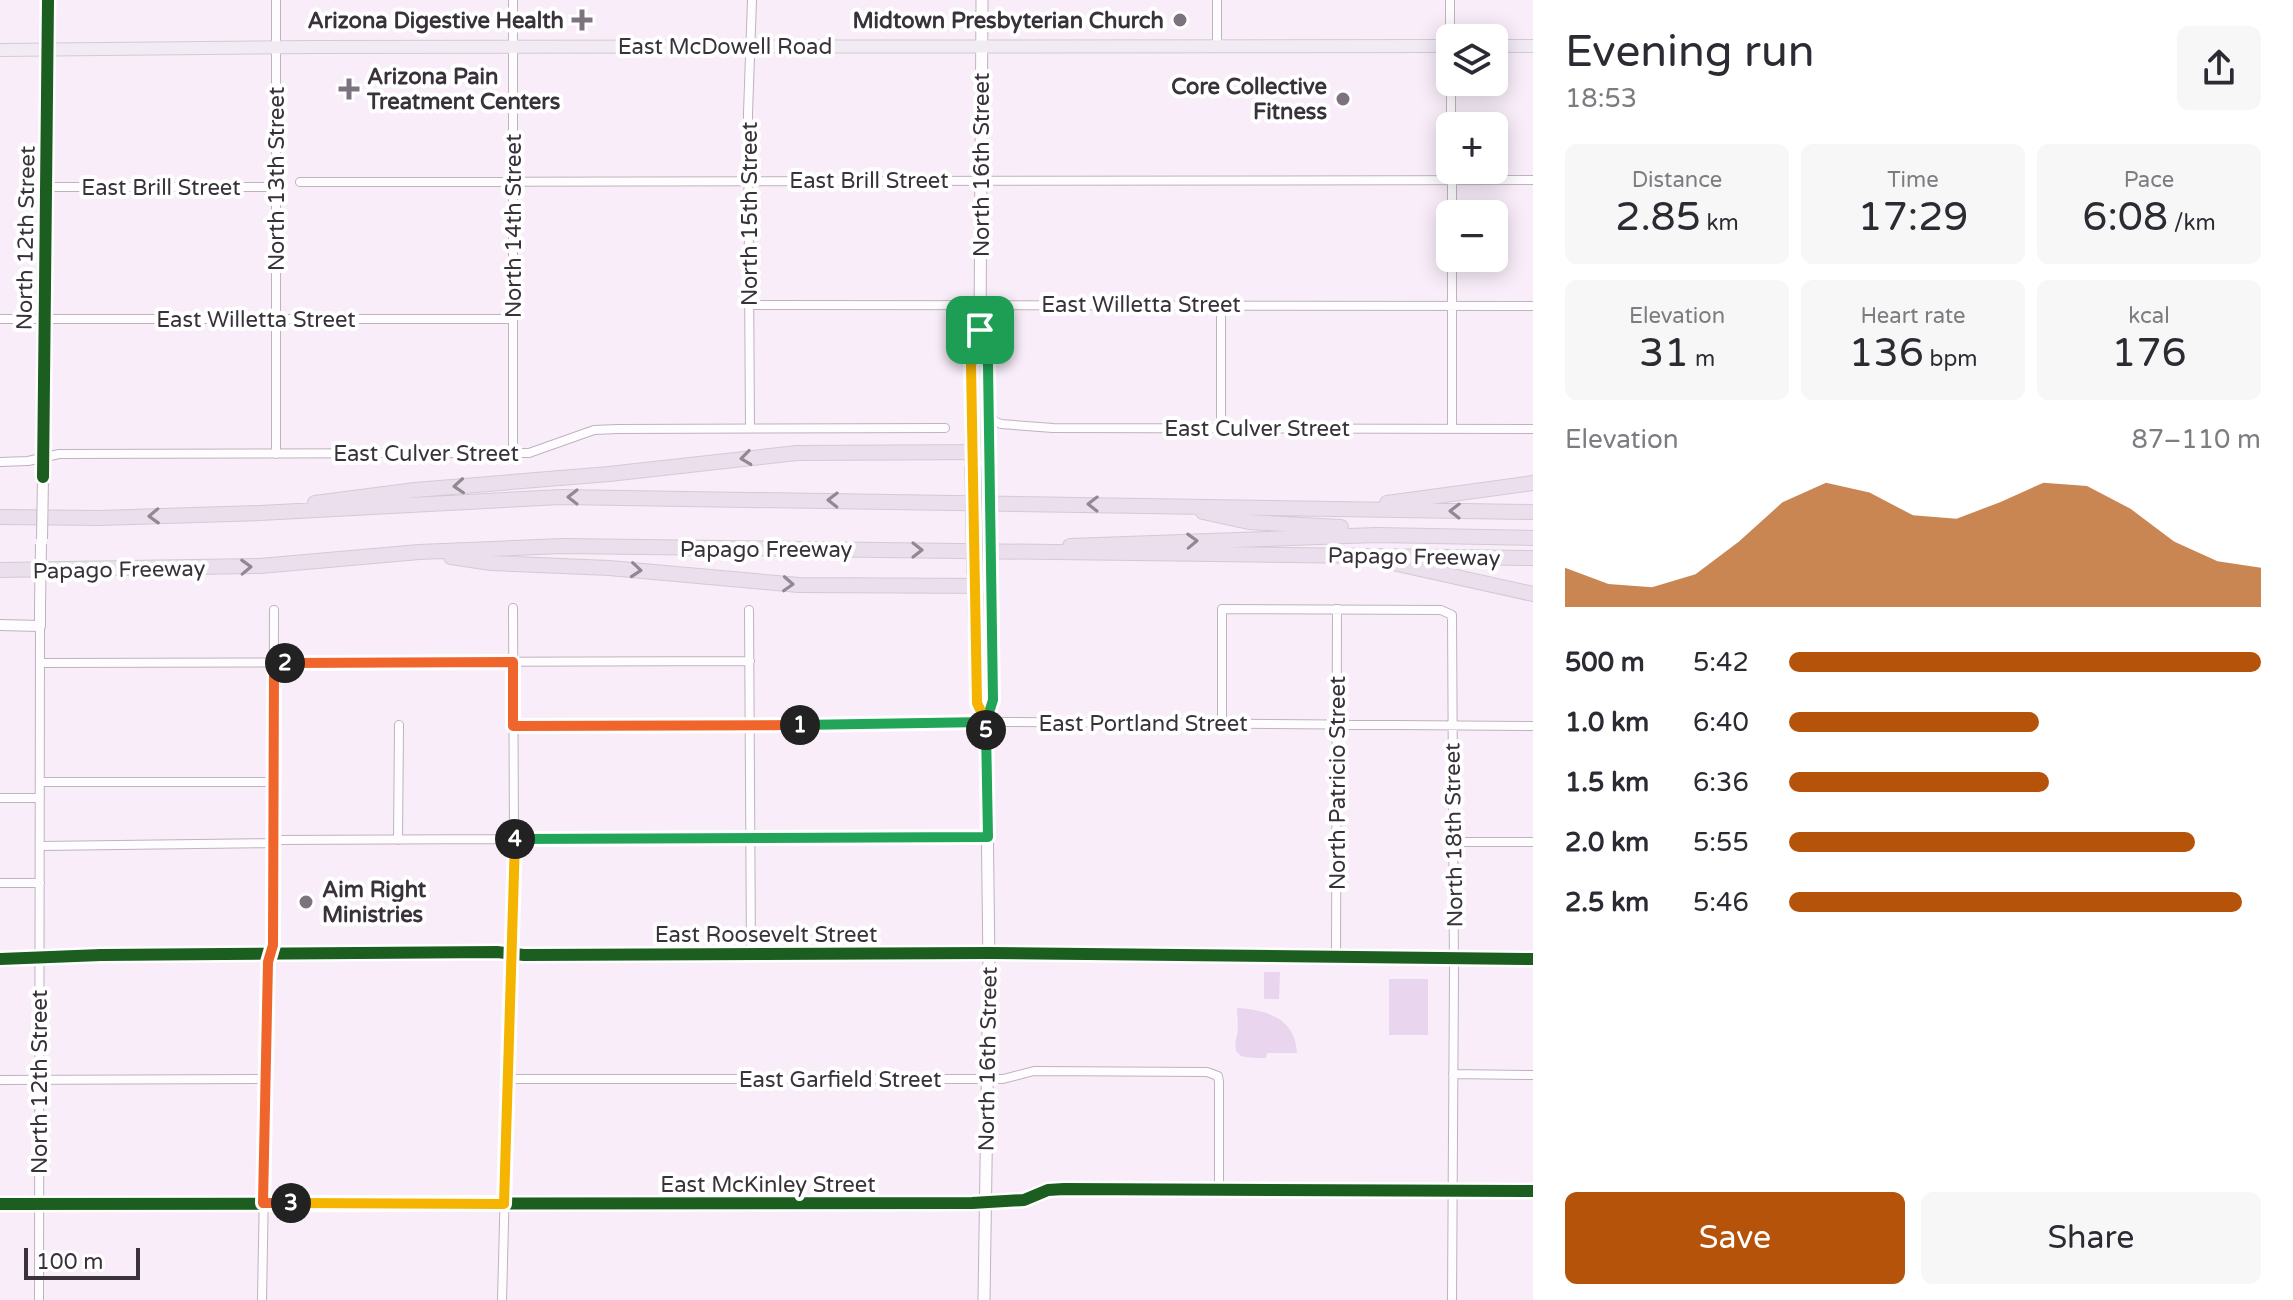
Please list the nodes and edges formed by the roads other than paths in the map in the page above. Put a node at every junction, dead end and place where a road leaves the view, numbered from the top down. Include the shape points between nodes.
1 (48, 0) edge
2 (276, 0) edge
3 (513, 0) edge
4 (752, 0) edge
5 (982, 0) edge
6 (1217, 0) edge
7 (1450, 0) edge
8 (1450, 24) edge
9 (513, 46) junction
10 (749, 46) junction
11 (982, 46) junction
12 (1436, 46) edge
13 (1508, 46) edge
14 (1533, 46) edge
15 (275, 47) junction
16 (1217, 47) junction
17 (0, 50) edge
18 (48, 50) junction
19 (1436, 175) edge
20 (1508, 178) edge
21 (980, 180) junction
22 (1533, 180) edge
23 (749, 181) junction
24 (300, 182) dead end
25 (513, 182) junction
26 (46, 187) junction
27 (276, 187) junction
28 (1452, 272) edge
29 (1221, 304) junction
30 (749, 305) junction
31 (980, 305) junction
32 (1452, 305) junction
33 (1533, 306) edge
34 (0, 319) edge
35 (43, 319) junction
36 (276, 319) junction
37 (513, 319) junction
38 (980, 330) junction
39 (988, 410) junction
40 (750, 428) junction
41 (945, 428) dead end
42 (1221, 428) junction
43 (1452, 429) junction
44 (1533, 429) edge
45 (513, 453) junction
46 (276, 454) junction
47 (43, 456) junction
48 (971, 458) junction
49 (987, 459) junction
50 (0, 462) edge
51 (1533, 483) edge
52 (1171, 505) junction
53 (1347, 508) junction
54 (1533, 512) edge
55 (260, 513) junction
56 (0, 517) edge
57 (1533, 531) edge
58 (1488, 534) junction
59 (1533, 538) edge
60 (1030, 550) junction
61 (419, 552) junction
62 (1365, 555) junction
63 (1533, 558) edge
64 (0, 570) edge
65 (990, 578) junction
66 (974, 581) junction
67 (1533, 594) edge
68 (513, 608) dead end
69 (1337, 609) junction
70 (274, 610) dead end
71 (749, 610) dead end
72 (0, 625) edge
73 (40, 626) junction
74 (750, 661) junction
75 (513, 662) junction
76 (42, 663) junction
77 (274, 663) junction
78 (986, 722) junction
79 (1222, 723) junction
80 (399, 725) dead end
81 (1338, 725) junction
82 (1451, 725) junction
83 (513, 726) junction
84 (750, 726) junction
85 (1533, 726) edge
86 (40, 782) junction
87 (273, 782) junction
88 (0, 798) edge
89 (40, 798) junction
90 (988, 837) junction
91 (751, 838) junction
92 (514, 839) junction
93 (398, 840) junction
94 (273, 842) junction
95 (1453, 842) junction
96 (1533, 842) edge
97 (40, 846) junction
98 (0, 883) edge
99 (40, 883) junction
100 (512, 953) junction
101 (989, 953) junction
102 (270, 954) junction
103 (751, 955) junction
104 (1336, 957) junction
105 (1454, 958) junction
106 (0, 959) edge
107 (39, 959) junction
108 (1533, 959) edge
109 (1453, 1074) junction
110 (1533, 1075) edge
111 (265, 1079) junction
112 (509, 1079) junction
113 (987, 1079) junction
114 (0, 1080) edge
115 (39, 1080) junction
116 (1219, 1190) junction
117 (1453, 1190) junction
118 (1533, 1191) edge
119 (263, 1203) junction
120 (986, 1203) junction
121 (0, 1204) edge
122 (39, 1204) junction
123 (504, 1204) junction
124 (1453, 1298) edge
125 (39, 1300) edge
126 (262, 1300) edge
127 (502, 1300) edge
128 (984, 1300) edge

1 - 18 street, North 12th Street
2 - 15 street, North 13th Street
3 - 9 street, North 14th Street
4 - 10 street, North 15th Street
5 - 11 main road, North 16th Street
6 - 16 street
7 - 8 street
9 - 10 main road, East McDowell Road
9 - 15 main road, East McDowell Road
9 - 25 street, North 14th Street
10 - 11 main road, East McDowell Road
10 - 23 street, North 15th Street
11 - 16 main road, East McDowell Road
11 - 21 main road, North 16th Street
12 - 16 main road, East McDowell Road
13 - 14 main road
15 - 18 main road, East McDowell Road
15 - 27 street, North 13th Street
17 - 18 main road, East McDowell Road
18 - 26 street, North 12th Street
19 - 21 street, East Brill Street
20 - 22 street, East Brill Street
21 - 23 street, East Brill Street
21 - 31 main road, North 16th Street
23 - 25 street, East Brill Street
23 - 30 street, North 15th Street
24 - 25 street, East Brill Street
25 - 37 street, North 14th Street
26 - 27 street, East Brill Street
26 - 35 street, North 12th Street
27 - 36 street, North 13th Street
28 - 32 street
29 - 31 street, East Willetta Street
29 - 32 street, East Willetta Street
29 - 42 street
30 - 31 street, East Willetta Street
30 - 40 street, North 15th Street
31 - 38 main road, North 16th Street
32 - 33 street, East Willetta Street
32 - 43 street
34 - 35 street, East Willetta Street
35 - 36 street, East Willetta Street
35 - 47 street, North 12th Street
36 - 37 street, East Willetta Street
36 - 46 street, North 13th Street
37 - 45 street, North 14th Street
38 - 39 main road, North 16th Street via 988,365
38 - 48 main road, North 16th Street via 971,365
39 - 42 street, East Culver Street via 994,421 1007,425
39 - 49 main road, North 16th Street
40 - 41 street, East Culver Street
40 - 45 street, East Culver Street via 605,429 529,453
42 - 43 street, East Culver Street
43 - 44 street, East Culver Street
45 - 46 street, East Culver Street
46 - 47 street, East Culver Street
47 - 50 street, East Culver Street
47 - 73 street, North 12th Street, bridge
48 - 49 highway
48 -> 55 highway via 775,455 335,499
48 - 66 main road, North 16th Street, bridge
49 - 65 main road, North 16th Street, bridge
51 - 53 highway
52 - 53 highway, Papago Freeway
52 -> 55 highway, Papago Freeway via 561,497
52 - 58 highway via 1249,522
54 -> 53 highway, Papago Freeway
55 -> 56 highway, Papago Freeway
57 - 58 highway
58 - 59 highway
60 -> 58 highway via 1295,536
61 -> 60 highway, Papago Freeway via 563,546
60 - 62 highway, Papago Freeway
64 -> 61 highway, Papago Freeway via 260,566
61 -> 66 highway via 491,563 777,584
62 - 63 highway, Papago Freeway
62 - 67 highway
65 - 66 highway
65 - 78 main road, North 16th Street via 993,700
66 - 78 main road, North 16th Street via 977,703
68 - 75 street
69 - 79 street via 1222,609
69 - 81 street, North Patricio Street
69 - 82 street, North 18th Street via 1448,611
70 - 77 street
71 - 74 street
72 - 73 street
73 - 76 street, North 12th Street
74 - 75 street
74 - 84 street
75 - 77 street
75 - 83 street
76 - 77 street
76 - 86 street, North 12th Street
77 - 87 street
78 - 79 street, East Portland Street
78 - 84 street, East Portland Street
78 - 90 main road, North 16th Street
79 - 81 street, East Portland Street
80 - 93 street
81 - 82 street, East Portland Street
81 - 104 street, North Patricio Street
82 - 85 street, East Portland Street
82 - 95 street, North 18th Street
83 - 84 street, East Portland Street
83 - 92 street
84 - 91 street
86 - 87 street
86 - 89 street, North 12th Street
87 - 94 street
88 - 89 street
89 - 97 street, North 12th Street
90 - 91 street
90 - 101 main road, North 16th Street
91 - 92 street
91 - 103 street
92 - 93 street
92 - 100 street
93 - 94 street
94 - 97 street
94 - 102 street
95 - 96 street
95 - 105 street, North 18th Street
97 - 99 street, North 12th Street
98 - 99 street
99 - 107 street, North 12th Street
100 - 102 street, East Roosevelt Street
100 - 103 street, East Roosevelt Street
100 - 112 street
101 - 103 street, East Roosevelt Street
101 - 104 street, East Roosevelt Street
101 - 113 main road, North 16th Street
102 - 107 street, East Roosevelt Street
102 - 111 street
104 - 105 street, East Roosevelt Street
105 - 108 street, East Roosevelt Street
105 - 109 street, North 18th Street
106 - 107 street, East Roosevelt Street
107 - 115 street, North 12th Street
109 - 110 street
109 - 117 street, North 18th Street
111 - 115 street
111 - 119 street
112 - 113 street, East Garfield Street
112 - 123 street
113 - 116 street, East Garfield Street via 1034,1071 1218,1076
113 - 120 main road, North 16th Street
114 - 115 street
115 - 122 street, North 12th Street
116 - 117 street, East McKinley Street
116 - 120 street, East McKinley Street via 1064,1189
117 - 118 street, East McKinley Street
117 - 124 street, North 18th Street
119 - 122 street, East McKinley Street
119 - 123 street, East McKinley Street
119 - 126 street
120 - 123 street, East McKinley Street
120 - 128 main road, North 16th Street
121 - 122 street, East McKinley Street
122 - 125 street, North 12th Street
123 - 127 street

